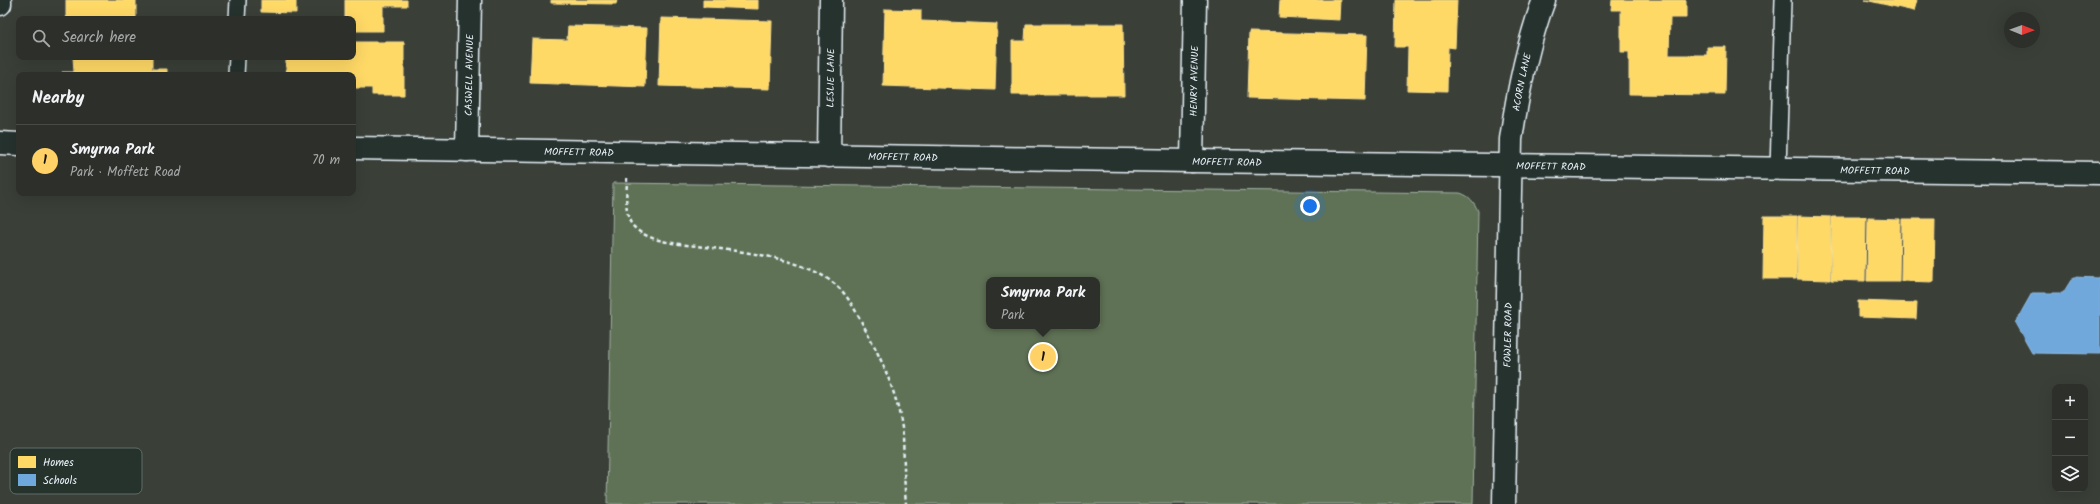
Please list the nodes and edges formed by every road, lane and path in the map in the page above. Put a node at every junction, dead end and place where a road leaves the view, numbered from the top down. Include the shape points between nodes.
1 (0, 0) edge
2 (238, 0) edge
3 (470, 0) edge
4 (831, 0) edge
5 (1195, 0) edge
6 (1544, 0) edge
7 (1784, 0) edge
8 (0, 4) edge
9 (237, 16) edge
10 (237, 60) edge
11 (236, 72) edge
12 (0, 143) edge
13 (16, 144) edge
14 (356, 148) edge
15 (467, 150) junction
16 (627, 152) junction
17 (829, 156) junction
18 (1192, 162) junction
19 (1509, 166) junction
20 (1778, 169) junction
21 (2100, 173) edge
22 (906, 504) edge
23 (1504, 504) edge

1 - 8 street
2 - 9 lane
3 - 15 street, CASWELL AVENUE
4 - 17 street, LESLIE LANE
5 - 18 street, HENRY AVENUE
6 - 19 street, ACORN LANE via 1533,28 1519,84
7 - 20 lane
10 - 11 lane
12 - 13 street
14 - 15 street, MOFFETT ROAD
15 - 16 street, MOFFETT ROAD
16 - 17 street, MOFFETT ROAD
16 - 22 path via 627,212 634,227 647,235 673,244 749,253 798,265 824,276 840,289 852,304 882,360 896,402 903,436
17 - 18 street, MOFFETT ROAD
18 - 19 street, MOFFETT ROAD
19 - 20 street, MOFFETT ROAD
19 - 23 street, FOWLER ROAD
20 - 21 street, MOFFETT ROAD

